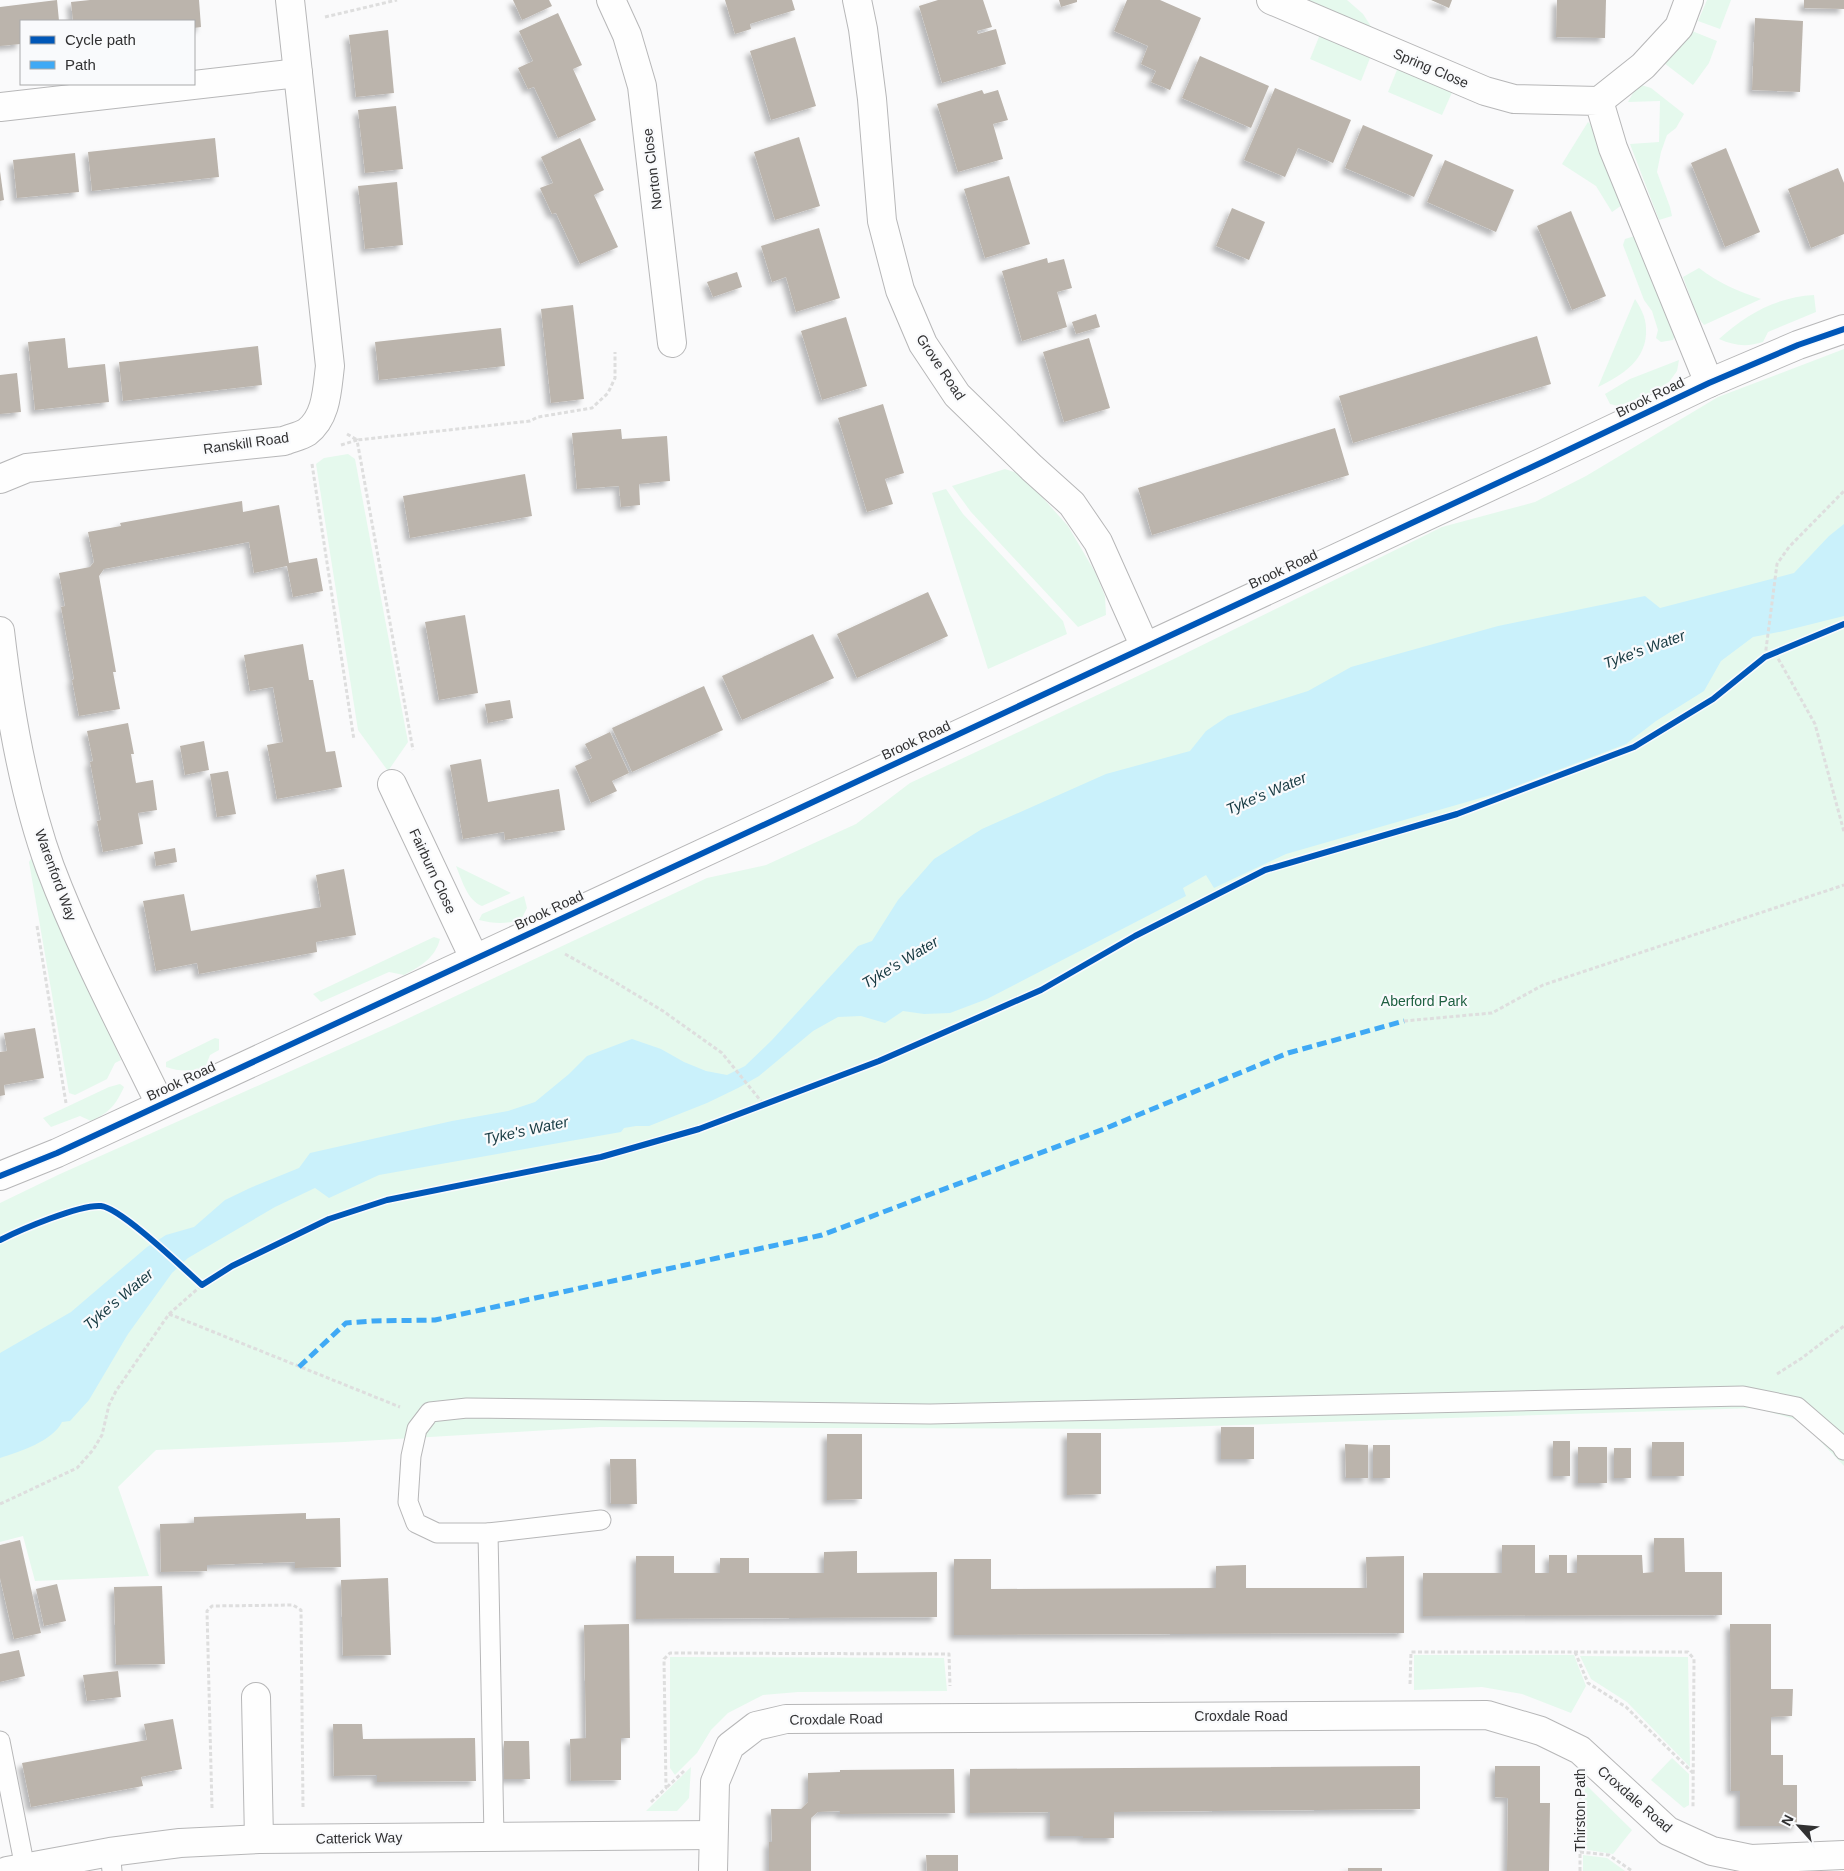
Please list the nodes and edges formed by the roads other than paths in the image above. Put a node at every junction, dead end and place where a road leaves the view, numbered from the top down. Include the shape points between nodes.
1 (611, 0) edge
2 (857, 0) edge
3 (1271, 0) edge
4 (1689, 0) edge
5 (292, 12) edge
6 (298, 73) junction
7 (1599, 101) junction
8 (0, 108) edge
9 (1844, 329) edge
10 (672, 343) dead end
11 (1709, 383) junction
12 (0, 479) edge
13 (0, 631) edge
14 (1145, 647) junction
15 (392, 784) dead end
16 (474, 958) junction
17 (160, 1104) junction
18 (0, 1176) edge
19 (1844, 1450) edge
20 (600, 1520) dead end
21 (488, 1533) junction
22 (256, 1697) dead end
23 (0, 1741) edge
24 (713, 1836) junction
25 (494, 1837) junction
26 (258, 1839) junction
27 (1844, 1855) edge
28 (111, 1861) edge
29 (16, 1869) edge
30 (713, 1871) edge

1 - 10 street, Norton Close via 627,34 642,86
2 - 14 street, Grove Road via 872,99 882,221 900,290 923,344 957,394 1072,504 1098,542
3 - 7 street, Spring Close via 1485,91 1514,99
4 - 7 street via 1679,26 1643,66
5 - 6 street
6 - 8 street
6 - 12 street, Ranskill Road via 330,366 321,416 306,432 284,441 27,468
7 - 11 street via 1613,148
9 - 11 street, Brook Road
11 - 14 street, Brook Road
13 - 17 street, Warenford Way via 24,780 50,866 83,947
14 - 16 street, Brook Road
15 - 16 street, Fairburn Close
16 - 17 street, Brook Road
17 - 18 street, Brook Road
19 - 21 lane via 1797,1407 1743,1396 930,1414 467,1408 430,1412 417,1429 411,1456 408,1502 416,1523 438,1533
20 - 21 lane
21 - 25 lane
22 - 26 street
23 - 29 lane
24 - 25 street, Catterick Way
24 - 27 street, Croxdale Road via 715,1782 730,1746 756,1726 786,1719 1487,1715 1541,1730 1580,1750 1668,1831 1712,1852 1751,1859
24 - 30 street, Croxdale Road
25 - 26 street, Catterick Way
26 - 28 street, Catterick Way via 180,1842
28 - 29 street, Catterick Way

